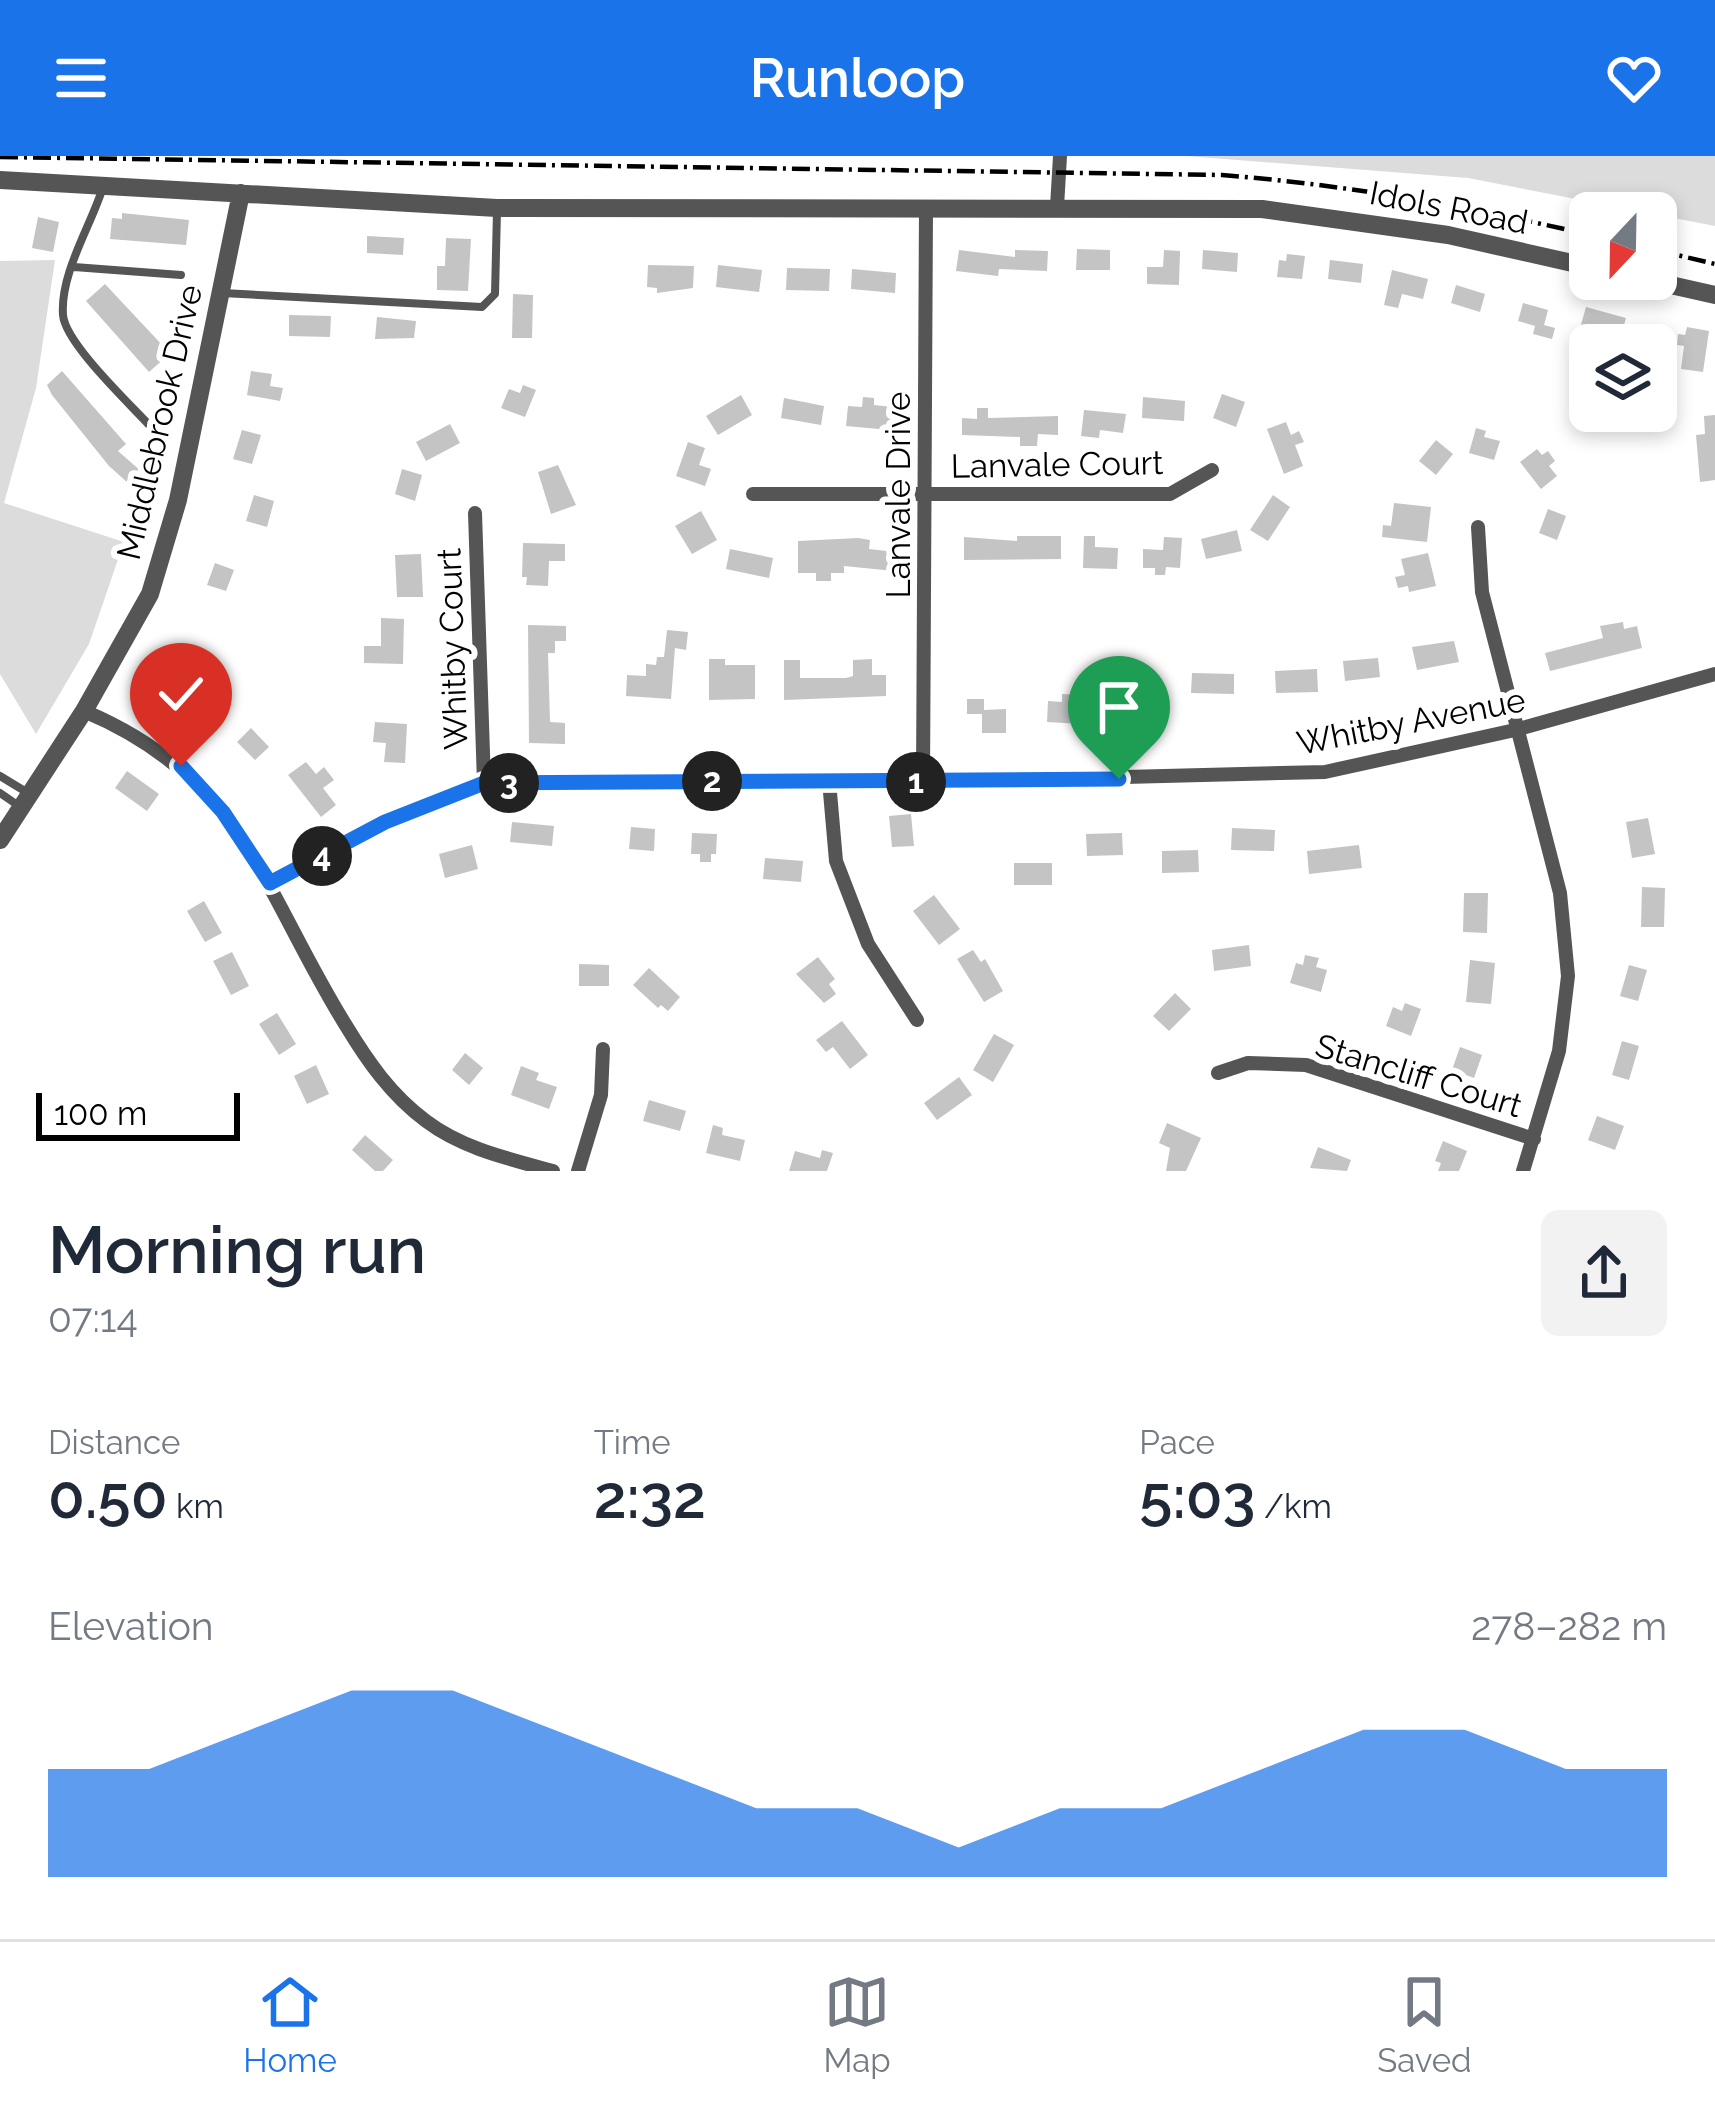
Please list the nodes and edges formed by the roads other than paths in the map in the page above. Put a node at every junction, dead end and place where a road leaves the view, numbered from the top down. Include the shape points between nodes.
1 (1060, 156) edge
2 (0, 180) edge
3 (103, 186) junction
4 (241, 193) junction
5 (1057, 207) junction
6 (497, 208) junction
7 (926, 208) junction
8 (1569, 262) edge
9 (74, 267) junction
10 (181, 275) dead end
11 (1677, 286) edge
12 (220, 293) junction
13 (1715, 295) edge
14 (151, 427) dead end
15 (1212, 470) dead end
16 (753, 494) dead end
17 (925, 494) junction
18 (475, 513) dead end
19 (1478, 527) dead end
20 (1715, 674) edge
21 (84, 710) junction
22 (1515, 730) junction
23 (0, 776) edge
24 (829, 781) junction
25 (923, 782) junction
26 (484, 783) junction
27 (0, 793) edge
28 (25, 801) junction
29 (0, 840) edge
30 (270, 883) junction
31 (917, 1021) dead end
32 (603, 1049) dead end
33 (1218, 1073) dead end
34 (1534, 1139) junction
35 (553, 1171) edge
36 (578, 1171) edge
37 (1523, 1171) edge

1 - 5 street
2 - 3 street, Idols Road
3 - 4 street, Idols Road
3 - 9 lane
4 - 6 street, Idols Road
4 - 12 street, Middlebrook Drive
5 - 7 street, Idols Road
5 - 8 street, Idols Road via 1262,209 1355,219
6 - 7 street, Idols Road
6 - 12 lane via 493,298 482,307
7 - 17 street, Lanvale Drive
9 - 10 lane
9 - 14 lane via 62,319
11 - 13 street
12 - 21 street, Middlebrook Drive via 150,594
15 - 17 street, Lanvale Court via 1170,494
16 - 17 street, Lanvale Court
17 - 25 street, Lanvale Drive
18 - 26 street, Whitby Court
19 - 22 street via 1482,592
20 - 22 street, Whitby Avenue
21 - 28 street, Middlebrook Drive
21 - 30 street via 181,766
22 - 25 street, Whitby Avenue via 1325,772
22 - 34 street via 1560,893 1568,976 1559,1052
23 - 28 lane
24 - 25 street, Whitby Avenue
24 - 26 street, Whitby Avenue
24 - 31 street via 836,860 868,944
26 - 30 street, Whitby Avenue via 385,822
27 - 28 lane
28 - 29 street, Middlebrook Drive
30 - 35 street via 326,994 394,1093 451,1137
32 - 36 street via 601,1095
33 - 34 street, Stancliff Court via 1248,1063 1306,1065
34 - 37 street

